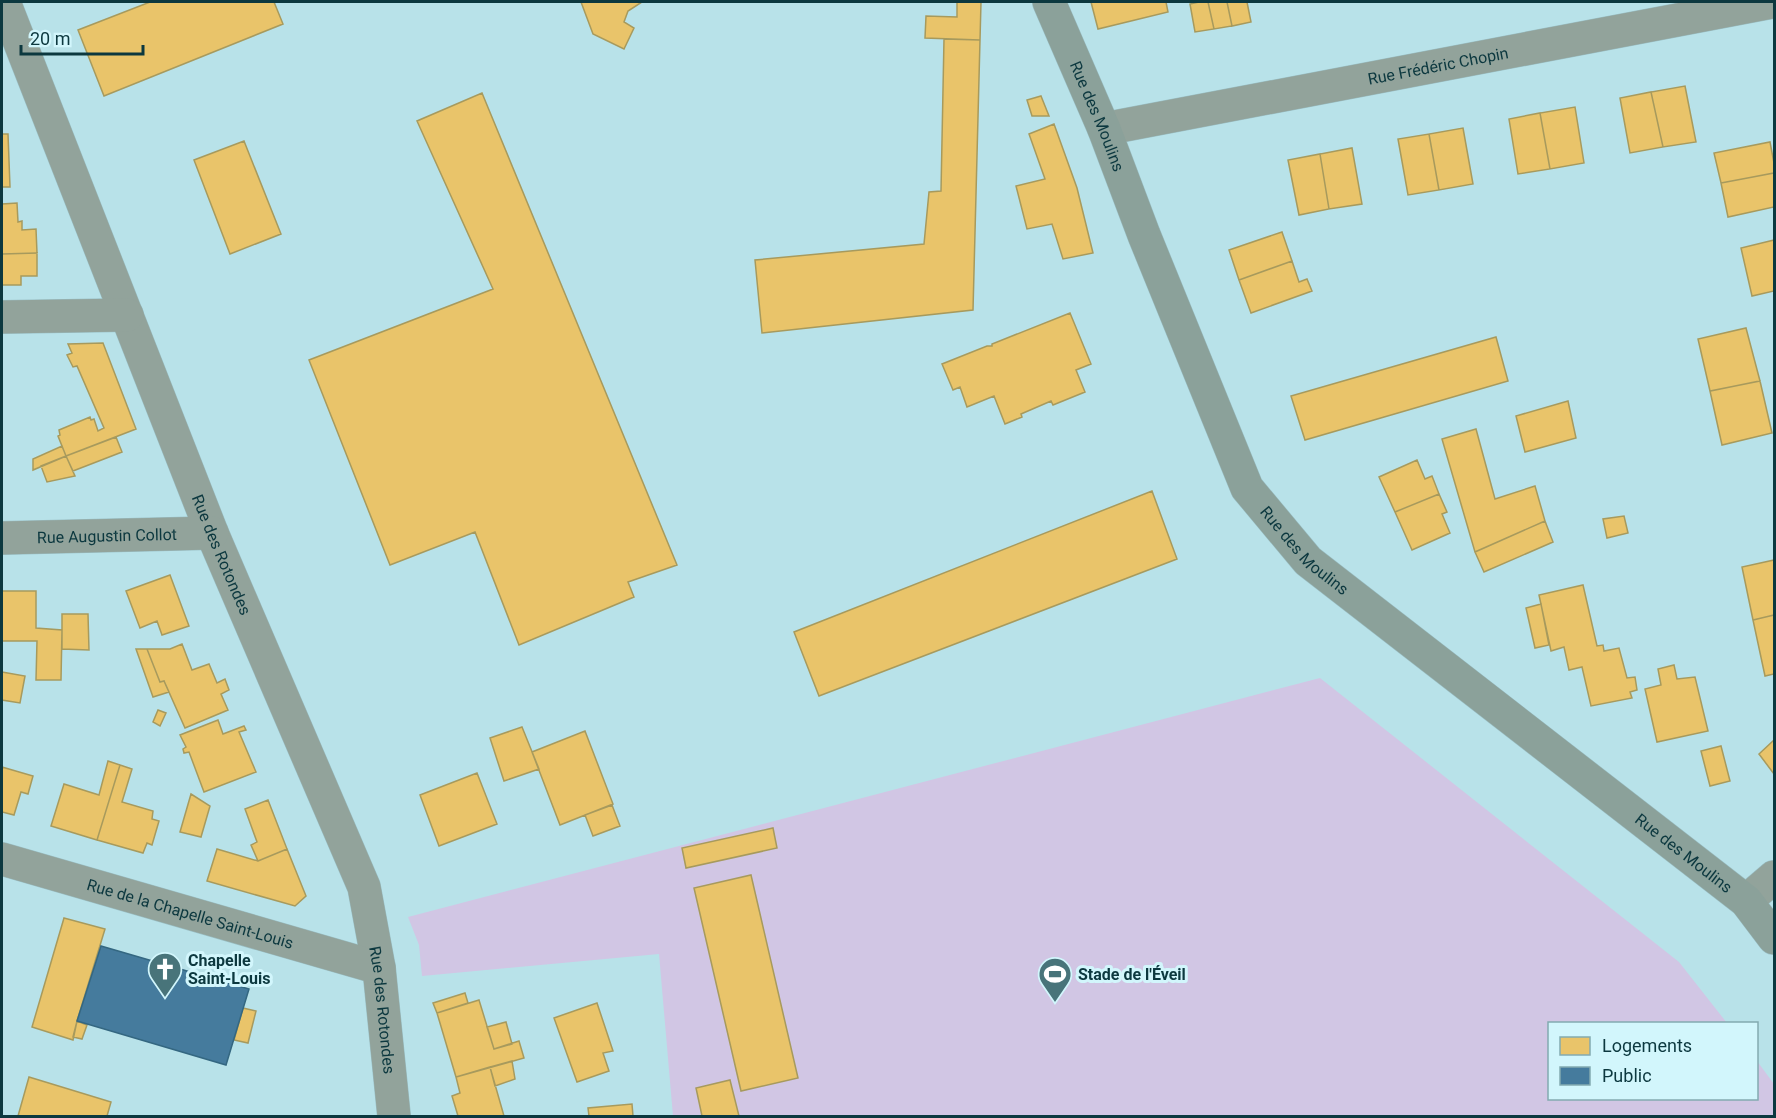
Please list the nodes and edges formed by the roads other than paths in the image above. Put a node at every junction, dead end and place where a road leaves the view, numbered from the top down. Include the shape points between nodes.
1 (4, 2) edge
2 (1049, 2) edge
3 (1772, 2) edge
4 (1104, 129) junction
5 (127, 315) junction
6 (2, 317) edge
7 (212, 533) junction
8 (2, 538) edge
9 (2, 859) edge
10 (1774, 877) edge
11 (1746, 901) junction
12 (1774, 938) edge
13 (379, 968) junction
14 (394, 1116) edge

1 - 5 street, Rue des Rotondes
2 - 4 street, Rue des Moulins
3 - 4 street, Rue Frédéric Chopin
4 - 11 street, Rue des Moulins via 1247,488 1300,552
5 - 6 street
5 - 7 street, Rue des Rotondes
7 - 8 street, Rue Augustin Collot
7 - 13 street, Rue des Rotondes via 364,887
9 - 13 street, Rue de la Chapelle Saint-Louis
10 - 11 street
11 - 12 street, Rue des Moulins
13 - 14 street, Rue des Rotondes

